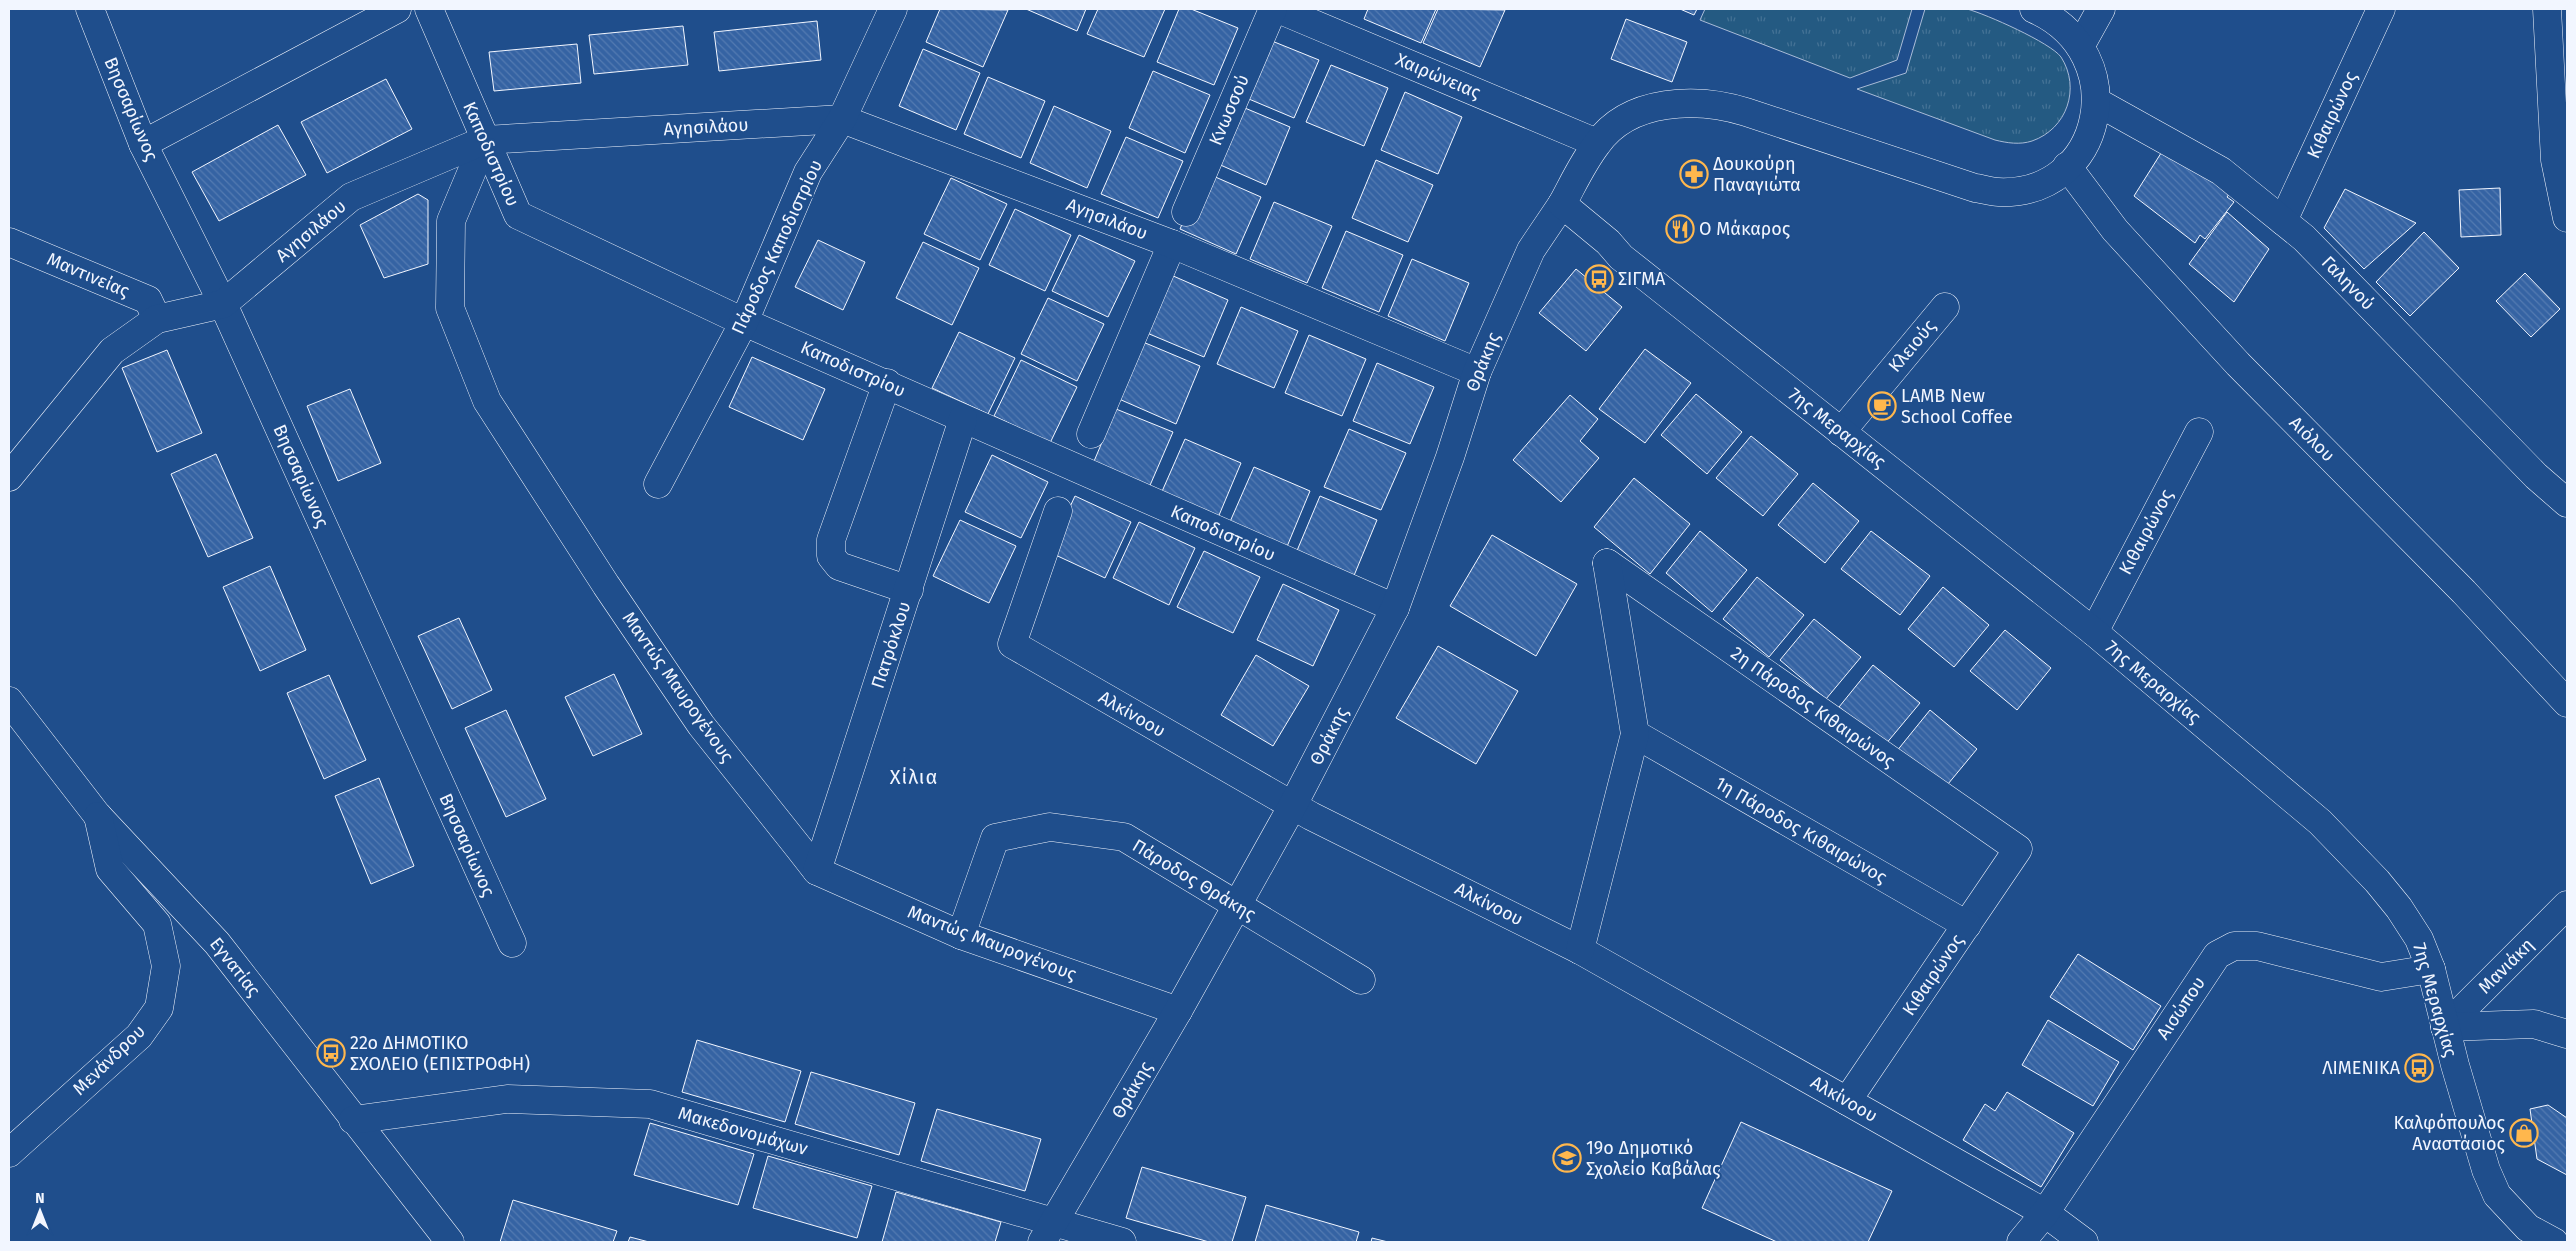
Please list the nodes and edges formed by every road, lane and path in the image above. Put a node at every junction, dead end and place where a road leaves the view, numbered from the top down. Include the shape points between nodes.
1 (90, 9) edge
2 (397, 9) edge
3 (429, 9) edge
4 (893, 9) edge
5 (1273, 9) edge
6 (1278, 9) edge
7 (2034, 9) edge
8 (2101, 9) edge
9 (2381, 9) edge
10 (2547, 9) edge
11 (2081, 46) junction
12 (2097, 102) junction
13 (842, 119) junction
14 (485, 140) junction
15 (1597, 142) junction
16 (144, 144) junction
17 (2067, 166) junction
18 (1562, 204) junction
19 (1186, 212) dead end
20 (2567, 218) edge
21 (2283, 221) junction
22 (9, 242) edge
23 (1172, 244) junction
24 (223, 304) junction
25 (1945, 307) dead end
26 (156, 319) junction
27 (744, 322) junction
28 (1477, 372) junction
29 (888, 383) junction
30 (963, 419) junction
31 (1841, 432) junction
32 (2198, 432) dead end
33 (1091, 434) dead end
34 (9, 478) edge
35 (658, 484) dead end
36 (2567, 503) edge
37 (1058, 511) dead end
38 (909, 590) junction
39 (1395, 608) junction
40 (2094, 632) junction
41 (9, 701) edge
42 (2567, 704) edge
43 (1635, 734) junction
44 (1293, 805) junction
45 (97, 815) junction
46 (2018, 849) joint
47 (818, 871) junction
48 (1237, 905) junction
49 (2567, 905) edge
50 (1967, 925) junction
51 (961, 935) junction
52 (512, 943) dead end
53 (1580, 950) junction
54 (2431, 970) junction
55 (1361, 980) dead end
56 (1178, 1011) junction
57 (2445, 1027) junction
58 (2567, 1034) edge
59 (1847, 1101) junction
60 (353, 1120) junction
61 (9, 1153) edge
62 (2045, 1213) junction
63 (1048, 1233) edge
64 (450, 1242) edge
65 (1122, 1242) edge
66 (2021, 1242) edge
67 (2084, 1242) edge
68 (2554, 1242) edge

1 - 16 street, Βησσαρίωνος
2 - 16 street
3 - 14 street, Καποδιστρίου
4 - 13 street, Πάροδος Καποδιστρίου
5 - 19 street, Κνωσσού
6 - 15 street, Χαιρώνειας
7 - 11 street via 2059,23
8 - 11 street
9 - 21 street, Κιθαιρώνος
10 - 20 street via 2555,160
11 - 12 street via 2093,73
12 - 17 street via 2091,131
12 - 21 street, Γαληνού via 2221,171
13 - 14 street, Αγησιλάου
13 - 23 street, Αγησιλάου
13 - 27 street, Πάροδος Καποδιστρίου via 808,172
14 - 24 street, Αγησιλάου via 351,197
14 - 27 street, Καποδιστρίου via 518,215
14 - 47 street, Μαντώς Μαυρογένους via 451,221 450,308 487,401 701,725
15 - 17 street via 1618,122 1643,110 1702,103 1746,112 1976,188 1998,192 2027,190 2054,177
15 - 18 street
16 - 24 street, Βησσαρίωνος
17 - 42 street, Αιόλου via 2114,230 2238,364 2464,592
18 - 28 street, Θράκης via 1531,250
18 - 31 street, 7ης Μεραρχίας via 1621,257
21 - 36 street, Γαληνού via 2304,238 2536,476
22 - 26 street, Μαντινείας via 148,300
23 - 28 street, Αγησιλάου
23 - 33 street
24 - 26 street, Αγησιλάου
24 - 52 street, Βησσαρίωνος
25 - 31 street, Κλειούς
26 - 34 street, Αγησιλάου via 112,352
27 - 29 street, Καποδιστρίου
27 - 35 street, Πάροδος Καποδιστρίου
28 - 39 street, Θράκης
29 - 30 street, Καποδιστρίου
29 - 38 street via 831,540 831,556 839,566
30 - 38 street, Πατρόκλου
30 - 39 street, Καποδιστρίου
31 - 40 street, 7ης Μεραρχίας
32 - 40 street, Κιθαιρώνος
37 - 44 street, Αλκίνοου via 1012,644
38 - 47 street, Πατρόκλου
39 - 44 street, Θράκης
40 - 54 street, 7ης Μεραρχίας via 2320,822 2399,908 2419,938
41 - 45 street, Εγνατίας
43 - 46 street, 2η Πάροδος Κιθαιρώνος via 1607,563
43 - 50 street, 1η Πάροδος Κιθαιρώνος
43 - 53 street
44 - 48 street, Θράκης
44 - 53 street, Αλκίνοου
45 - 60 street, Εγνατίας via 217,943
45 - 61 street, Μενάνδρου via 110,870 157,924 166,966 159,1008 139,1036
46 - 50 street, Κιθαιρώνος
47 - 51 street, Μαντώς Μαυρογένους
48 - 51 street, Πάροδος Θράκης via 1124,837 1050,827 995,838
48 - 55 street, Πάροδος Θράκης
48 - 56 street, Θράκης
49 - 57 street, Μανιάκη
50 - 59 street, Κιθαιρώνος
51 - 56 street, Μαντώς Μαυρογένους
53 - 59 street, Αλκίνοου
54 - 57 street, 7ης Μεραρχίας
54 - 62 street, Αισώπου via 2381,977 2257,946 2234,946 2217,955
56 - 63 street, Θράκης
57 - 58 street via 2534,1024
57 - 68 street, 7ης Μεραρχίας via 2486,1170 2497,1195 2528,1228
59 - 62 street, Αλκίνοου
60 - 63 street, Μακεδονομάχων via 507,1099 650,1104
60 - 64 street, Εγνατίας
62 - 66 street, Αισώπου
62 - 67 street, Αλκίνοου
63 - 65 street, Μακεδονομάχων

